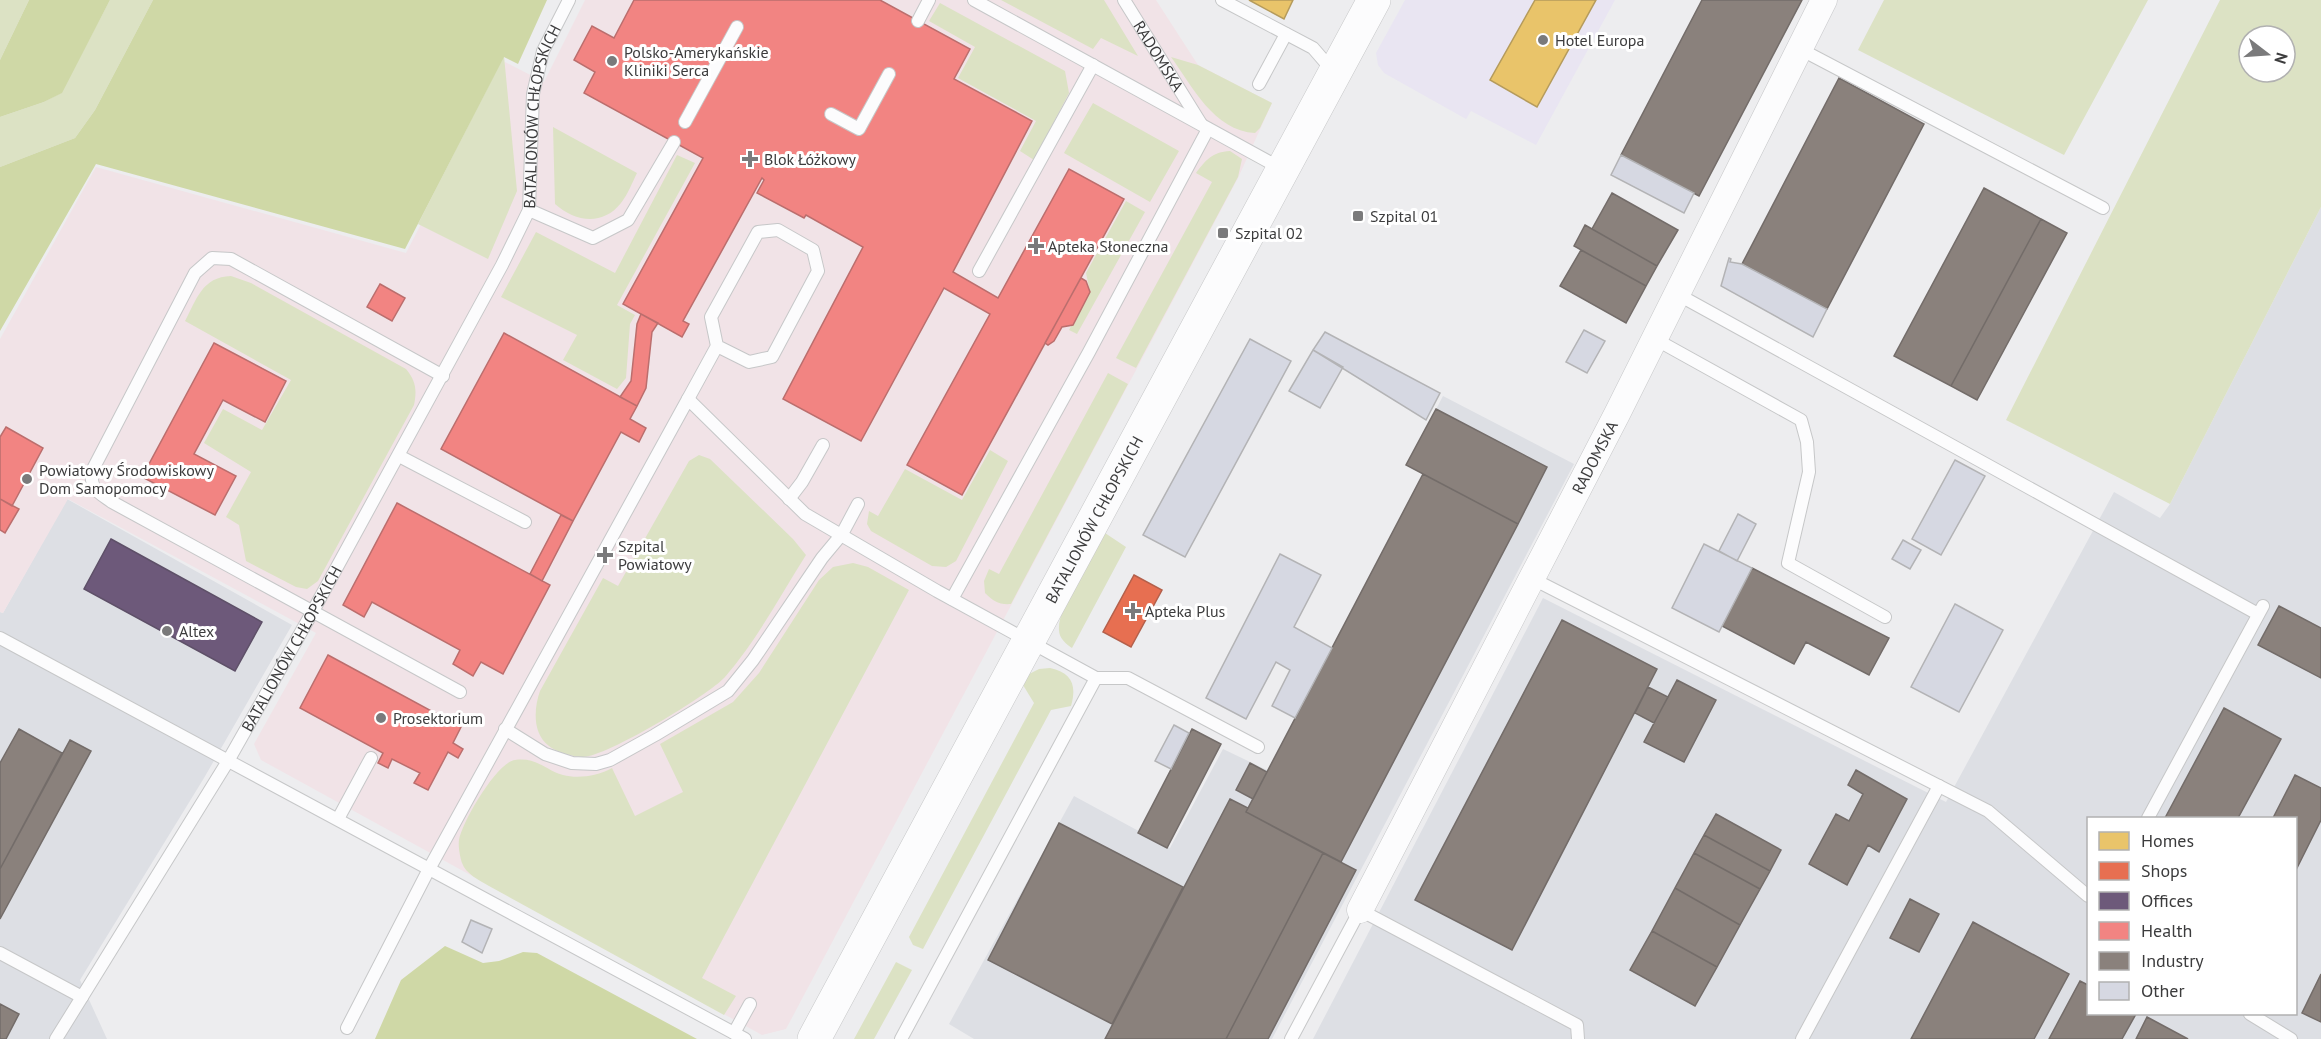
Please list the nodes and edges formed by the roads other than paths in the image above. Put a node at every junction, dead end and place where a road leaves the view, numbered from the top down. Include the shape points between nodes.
1 (569, 0) edge
2 (929, 0) edge
3 (974, 0) edge
4 (1124, 0) edge
5 (1222, 0) edge
6 (1374, 0) edge
7 (1824, 0) edge
8 (918, 21) dead end
9 (737, 27) dead end
10 (1286, 33) junction
11 (1800, 49) junction
12 (1093, 65) junction
13 (1335, 73) junction
14 (889, 74) dead end
15 (1259, 84) dead end
16 (831, 114) dead end
17 (685, 122) dead end
18 (1205, 127) junction
19 (674, 142) dead end
20 (1282, 169) junction
21 (2103, 208) dead end
22 (529, 210) junction
23 (979, 271) dead end
24 (1677, 294) junction
25 (1655, 339) junction
26 (717, 346) junction
27 (443, 376) junction
28 (688, 399) junction
29 (823, 445) dead end
30 (399, 456) junction
31 (789, 499) junction
32 (858, 504) dead end
33 (525, 522) dead end
34 (842, 534) junction
35 (1531, 578) junction
36 (952, 599) junction
37 (313, 611) junction
38 (1885, 617) dead end
39 (0, 638) edge
40 (1028, 641) junction
41 (1096, 678) junction
42 (460, 692) dead end
43 (505, 729) junction
44 (1258, 747) dead end
45 (371, 758) dead end
46 (228, 761) junction
47 (1939, 786) junction
48 (2149, 817) edge
49 (338, 819) junction
50 (429, 869) junction
51 (2087, 895) edge
52 (1360, 910) junction
53 (0, 953) edge
54 (82, 997) junction
55 (750, 1004) dead end
56 (2252, 1015) edge
57 (347, 1028) dead end
58 (739, 1036) edge
59 (56, 1039) edge
60 (814, 1039) edge
61 (901, 1039) edge
62 (1291, 1039) edge
63 (1578, 1039) edge
64 (1802, 1039) edge
65 (2291, 1039) edge

1 - 22 lane, BATALIONÓW CHŁOPSKICH via 543,51 533,94
2 - 8 lane
3 - 12 lane
4 - 18 lane, RADOMSKA
5 - 10 lane
6 - 13 street, BATALIONÓW CHŁOPSKICH
7 - 11 street, RADOMSKA
9 - 17 lane
10 - 13 lane via 1313,48
10 - 15 lane
11 - 21 lane
11 - 24 street, RADOMSKA
12 - 18 lane
12 - 23 lane
13 - 20 street, BATALIONÓW CHŁOPSKICH
14 - 16 lane via 859,129
18 - 20 lane
18 - 36 lane via 1094,342
19 - 22 lane via 628,220 593,238
20 - 40 street, BATALIONÓW CHŁOPSKICH
22 - 27 lane, BATALIONÓW CHŁOPSKICH
24 - 25 street, RADOMSKA
24 - 48 lane via 2261,610
25 - 35 street, RADOMSKA
25 - 38 lane via 1801,420 1809,472 1788,563
26 - 26 lane via 711,317 758,232 778,230 813,250 818,271 771,357 749,362
26 - 28 lane
27 - 30 lane, BATALIONÓW CHŁOPSKICH
27 - 37 lane via 231,259 212,258 195,273 92,471 93,488
28 - 31 lane
28 - 43 lane
29 - 31 lane
30 - 33 lane
30 - 37 lane, BATALIONÓW CHŁOPSKICH
31 - 34 lane via 805,514
32 - 34 lane
34 - 36 lane
34 - 43 lane via 728,691 635,752 596,764 572,763 545,754
35 - 47 lane
35 - 52 street, RADOMSKA
36 - 40 lane
37 - 42 lane
37 - 46 lane, BATALIONÓW CHŁOPSKICH
39 - 46 lane
40 - 41 lane
40 - 60 street, BATALIONÓW CHŁOPSKICH
41 - 44 lane via 1128,678
41 - 61 lane
43 - 50 lane
45 - 49 lane
46 - 49 lane
46 - 54 lane, BATALIONÓW CHŁOPSKICH
47 - 51 lane via 1988,811
47 - 64 lane
49 - 50 lane
50 - 57 lane
50 - 58 lane
52 - 62 lane
52 - 63 lane via 1577,1025
53 - 54 lane
54 - 59 lane, BATALIONÓW CHŁOPSKICH
55 - 58 lane
56 - 65 lane

